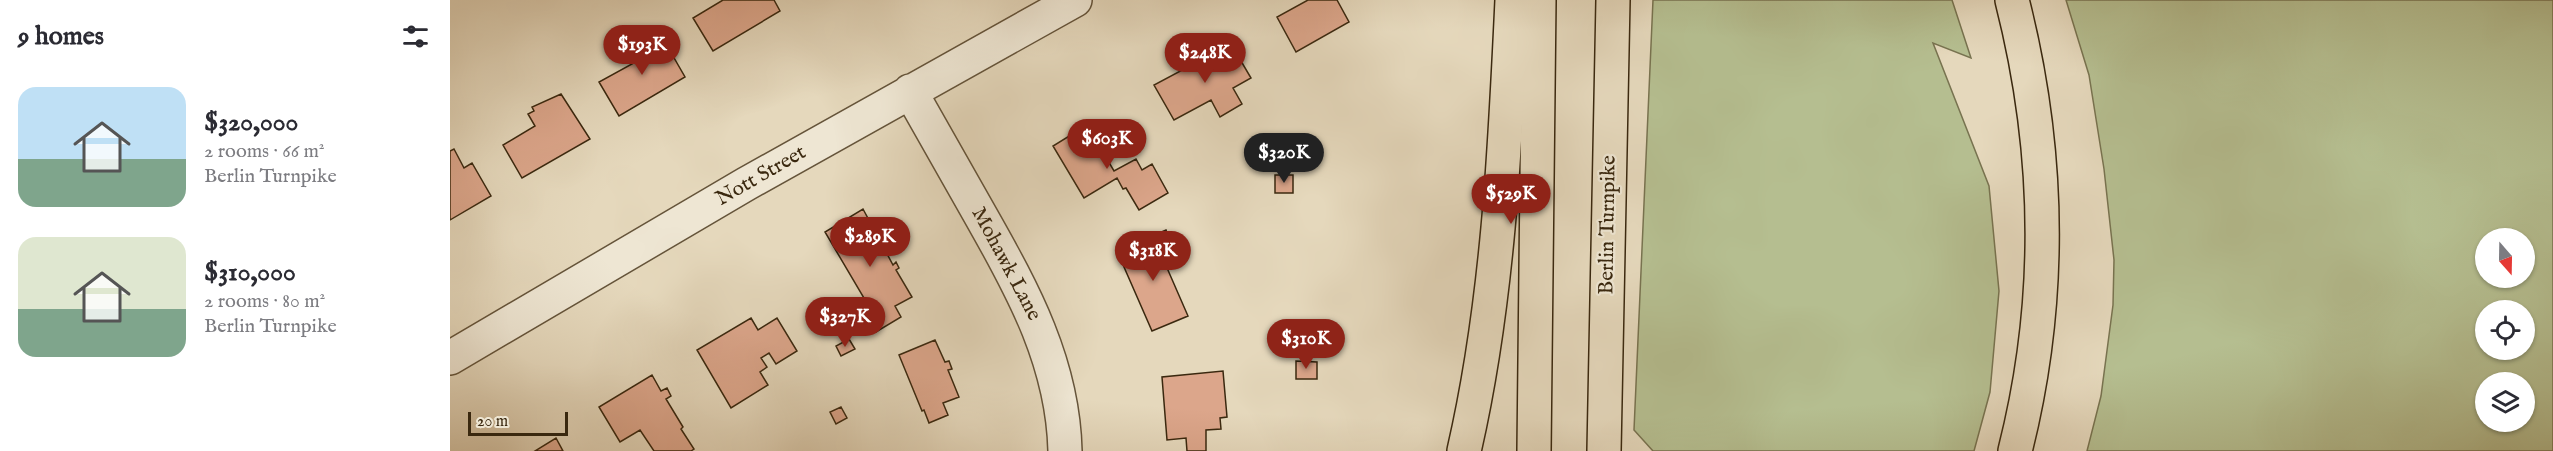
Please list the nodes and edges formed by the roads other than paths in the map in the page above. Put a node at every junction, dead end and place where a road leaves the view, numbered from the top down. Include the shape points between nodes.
1 (1075, 0) edge
2 (1512, 0) edge
3 (1539, 0) edge
4 (1613, 0) edge
5 (2012, 0) edge
6 (910, 90) junction
7 (450, 358) edge
8 (1065, 451) edge
9 (1464, 451) edge
10 (1534, 451) edge
11 (1604, 451) edge
12 (2015, 451) edge

1 - 6 street, Nott Street
2 - 9 main road via 1501,205 1479,379
3 - 10 main road
4 - 11 main road, Berlin Turnpike
5 - 12 main road via 2034,102 2043,227 2035,348
6 - 7 street, Nott Street
6 - 8 street, Mohawk Lane via 1039,327 1056,378

